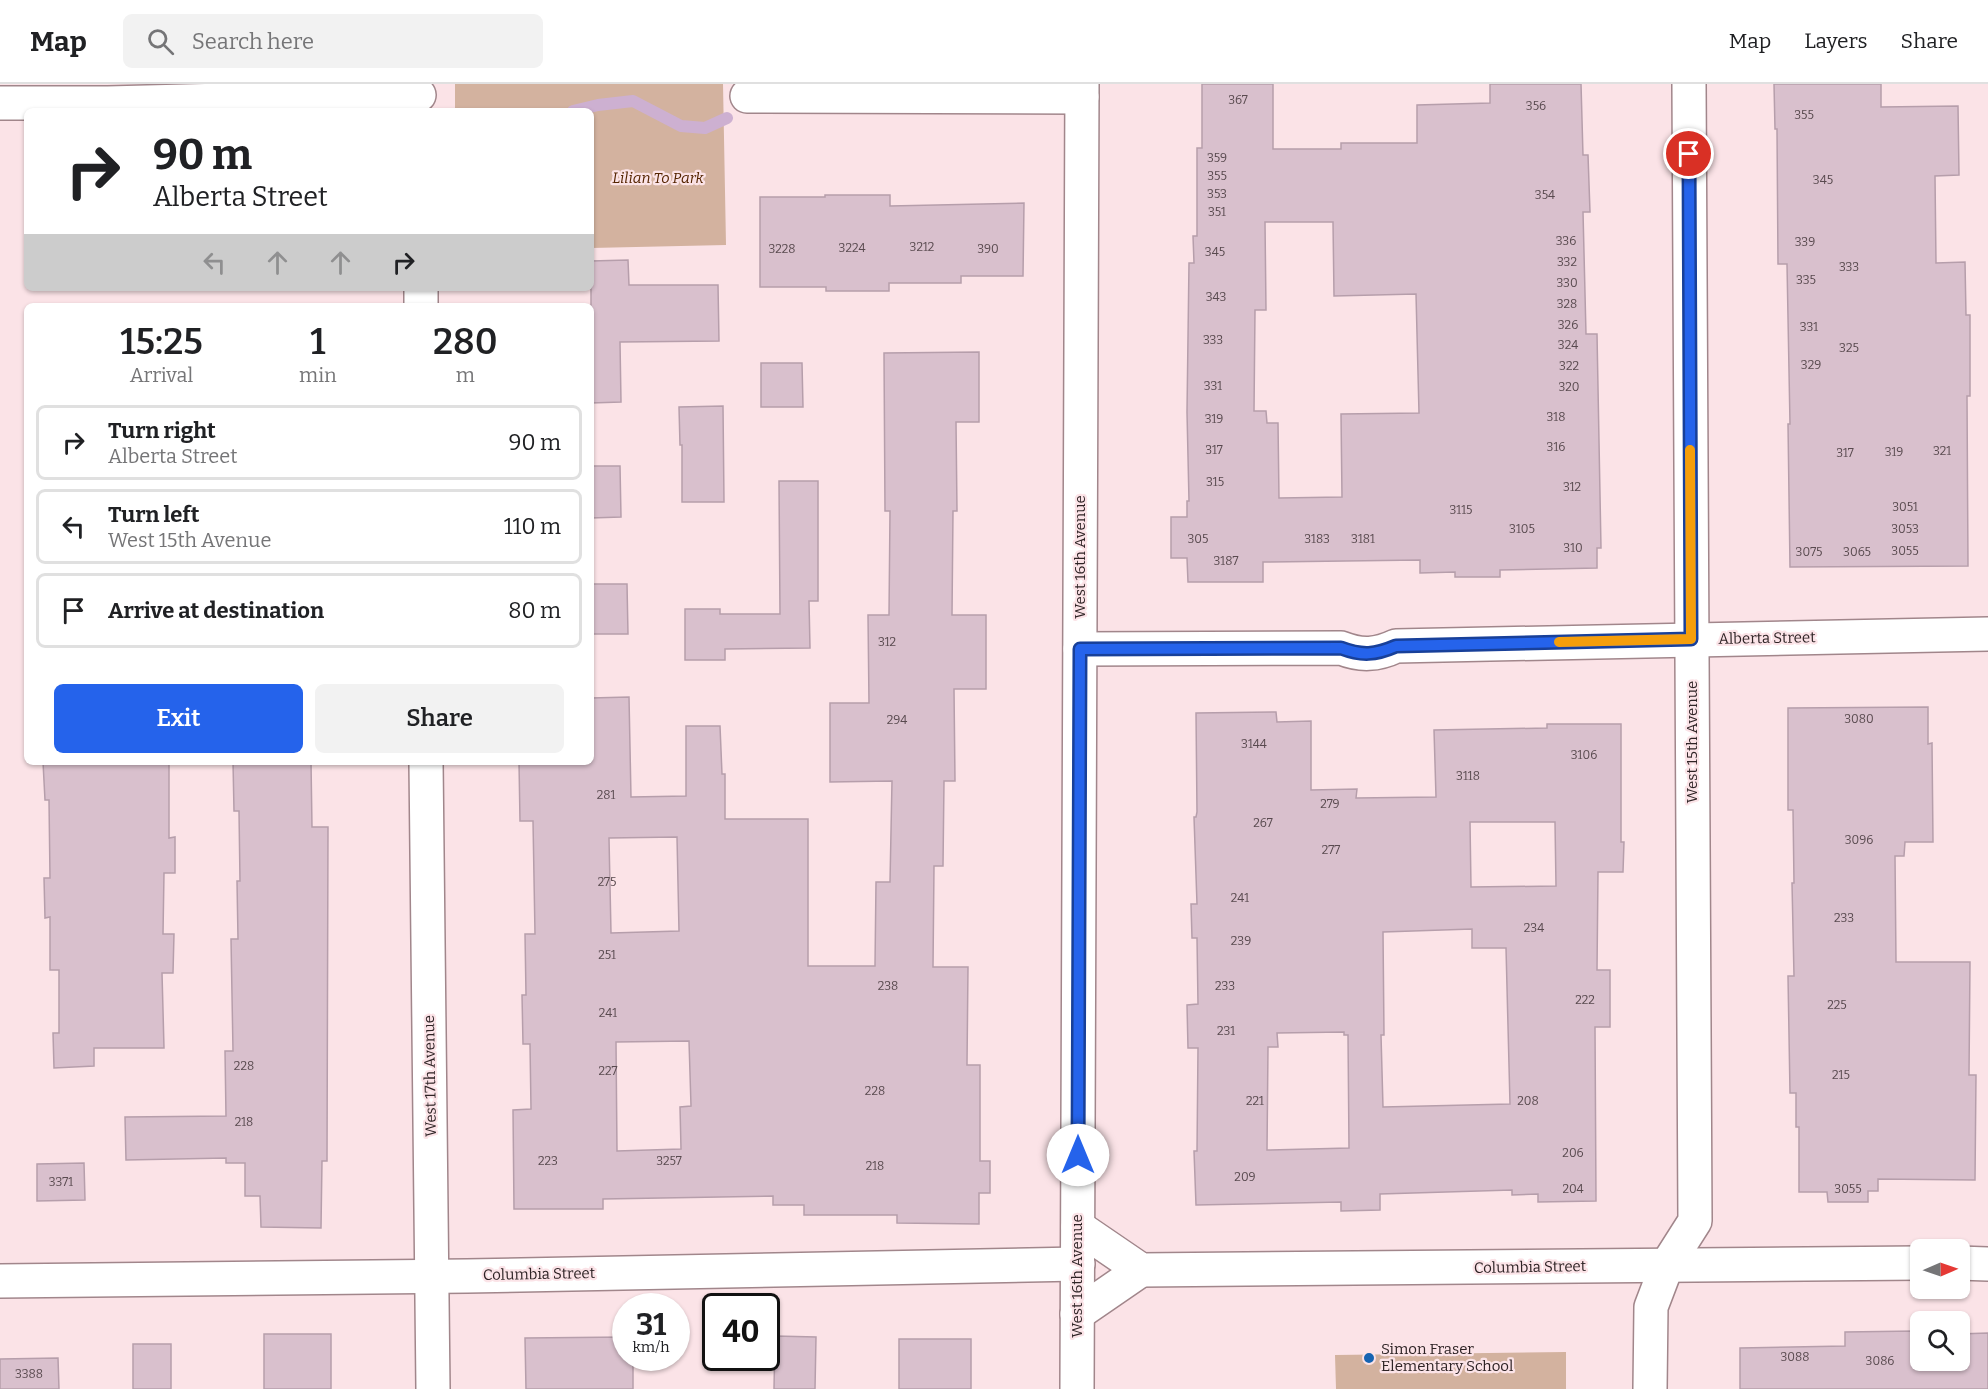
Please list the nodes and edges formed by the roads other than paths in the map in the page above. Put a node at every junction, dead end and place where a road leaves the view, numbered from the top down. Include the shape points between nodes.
1 (1689, 84) edge
2 (1082, 91) edge
3 (747, 96) dead end
4 (419, 97) edge
5 (0, 104) edge
6 (1988, 634) edge
7 (1691, 639) junction
8 (1080, 649) junction
9 (426, 765) edge
10 (1078, 1227) junction
11 (1910, 1263) edge
12 (1970, 1263) edge
13 (1078, 1264) junction
14 (1988, 1264) edge
15 (1667, 1265) junction
16 (1141, 1270) junction
17 (432, 1276) junction
18 (0, 1281) edge
19 (1077, 1314) junction
20 (433, 1389) edge
21 (1077, 1389) edge
22 (1650, 1389) edge

1 - 7 street, West 15th Avenue
2 - 3 street
2 - 8 street, West 16th Avenue
4 - 5 street
6 - 7 street, Alberta Street
7 - 8 street, Alberta Street via 1396,646 1380,653 1357,654 1341,648
7 - 15 street, West 15th Avenue via 1695,1221
8 - 10 street, West 16th Avenue
9 - 17 street, West 17th Avenue
10 - 13 street, West 16th Avenue
10 - 16 street
11 - 15 street, Columbia Street
12 - 14 street
13 - 17 street, Columbia Street
13 - 19 street, West 16th Avenue
15 - 16 street, Columbia Street
15 - 22 street, West 15th Avenue via 1651,1307
16 - 19 street
17 - 18 street, Columbia Street
17 - 20 street, West 17th Avenue
19 - 21 street, West 16th Avenue

